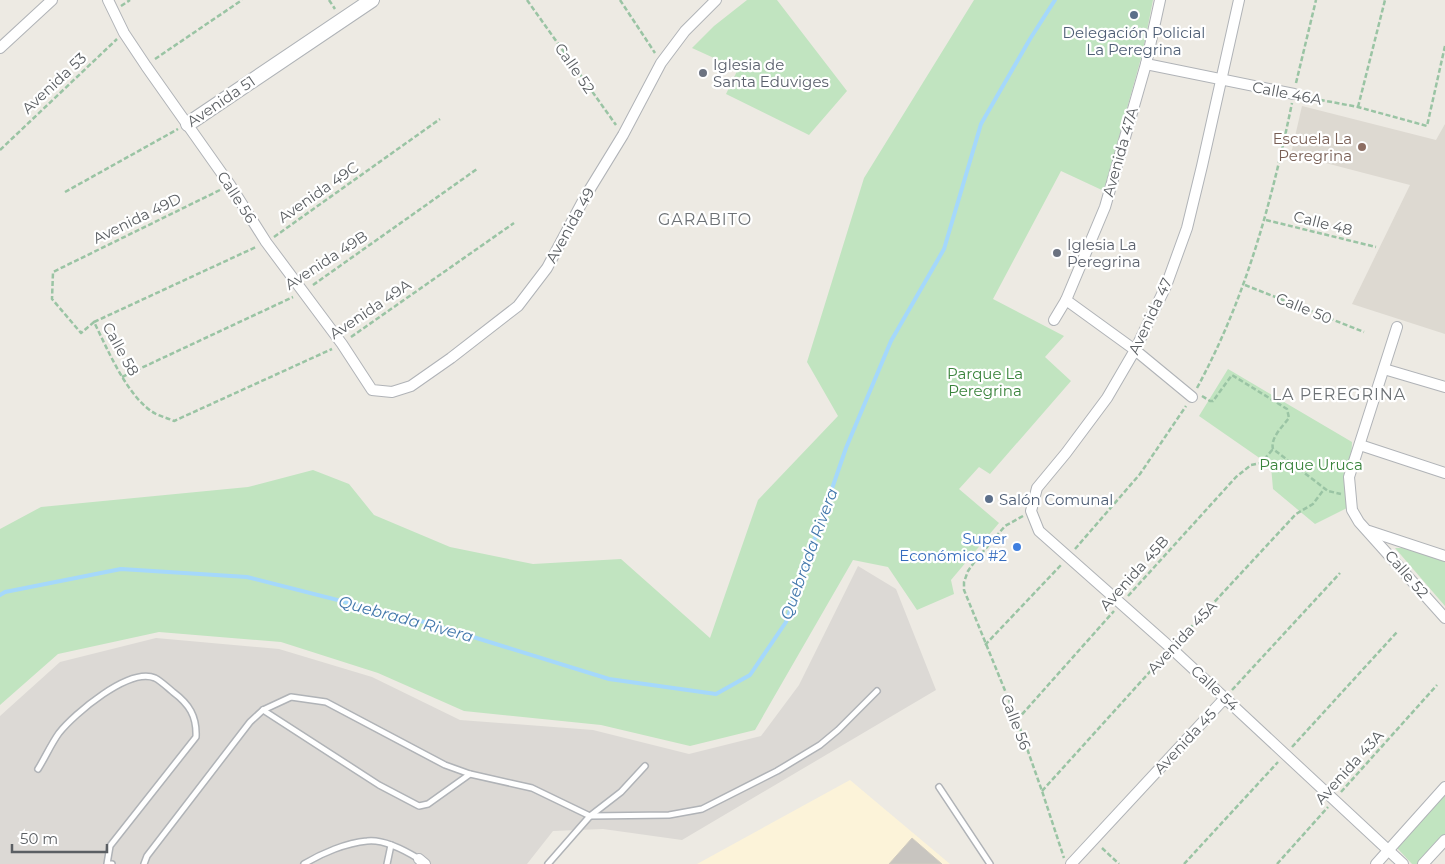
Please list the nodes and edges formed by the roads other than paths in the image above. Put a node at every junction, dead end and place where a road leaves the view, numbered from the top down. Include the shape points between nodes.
1 (52, 0) edge
2 (108, 0) edge
3 (372, 0) edge
4 (716, 0) edge
5 (1160, 0) edge
6 (1239, 0) edge
7 (0, 48) edge
8 (1146, 64) junction
9 (1221, 81) junction
10 (1294, 94) road end
11 (188, 124) junction
12 (1066, 300) junction
13 (1054, 320) dead end
14 (1397, 327) dead end
15 (1135, 350) junction
16 (1384, 369) junction
17 (1445, 387) edge
18 (372, 390) joint
19 (1194, 394) road end
20 (1360, 445) junction
21 (1445, 472) edge
22 (1031, 511) joint
23 (1368, 531) junction
24 (1445, 556) edge
25 (1445, 618) edge
26 (877, 691) dead end
27 (1225, 698) junction
28 (262, 710) junction
29 (645, 766) dead end
30 (38, 769) dead end
31 (470, 774) junction
32 (939, 787) dead end
33 (1445, 787) edge
34 (590, 816) junction
35 (1445, 840) edge
36 (391, 845) junction
37 (1390, 850) junction
38 (422, 862) edge
39 (106, 864) edge
40 (112, 864) edge
41 (144, 864) edge
42 (304, 864) edge
43 (387, 864) edge
44 (548, 864) edge
45 (990, 864) edge
46 (1071, 864) edge
47 (1376, 864) edge
48 (1403, 864) edge
49 (1424, 864) edge

1 - 7 street
2 - 11 street, Calle 56 via 124,33
3 - 11 street, Avenida 51
4 - 18 street, Avenida 49 via 685,31 661,63 547,268 518,306 410,386 392,392
5 - 8 street, Avenida 47A
6 - 9 street, Avenida 47
8 - 9 street, Calle 46A
8 - 12 street, Avenida 47A via 1105,208
9 - 10 street, Calle 46A
9 - 15 street, Avenida 47 via 1187,228 1166,286
11 - 18 street, Calle 56 via 266,242
12 - 13 street
12 - 15 street
14 - 16 street
15 - 19 street
15 - 22 street, Avenida 47 via 1107,398 1037,488
16 - 17 street
16 - 20 street
20 - 21 street
20 - 23 street via 1349,477 1350,493 1352,510
22 - 27 street, Calle 54 via 1039,531
23 - 24 street
23 - 25 street, Calle 52
26 - 34 lane via 820,744 777,771 702,809 669,815
27 - 37 street, Calle 54
27 - 46 street, Avenida 45
28 - 31 lane via 290,698 326,702 445,765
28 - 31 lane via 379,785 419,806 428,804
28 - 41 lane
29 - 34 lane via 621,792
30 - 39 lane via 60,733 87,706 120,683 154,678 186,702 196,724 196,737 110,846
31 - 34 lane via 532,788
32 - 45 lane
33 - 37 street
34 - 44 lane
35 - 49 street
36 - 38 lane
36 - 42 lane via 369,840 326,853
36 - 43 lane
37 - 47 street
37 - 48 street, Calle 54
39 - 40 lane

